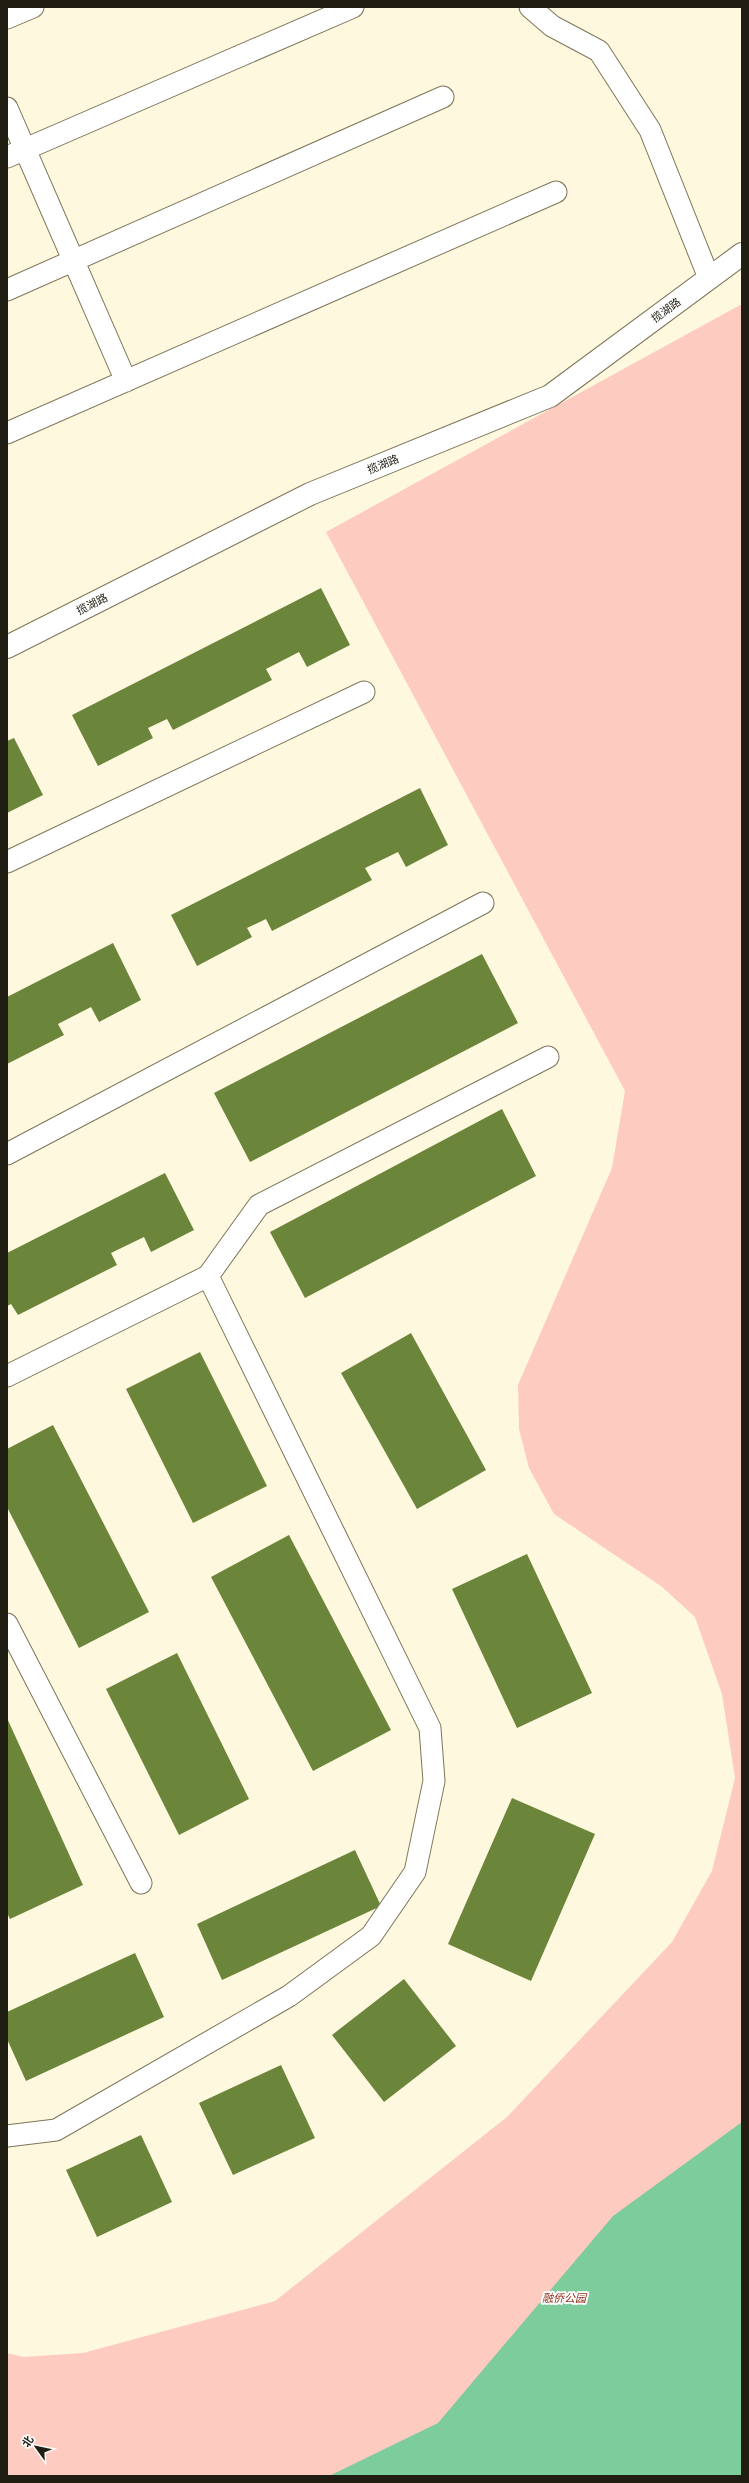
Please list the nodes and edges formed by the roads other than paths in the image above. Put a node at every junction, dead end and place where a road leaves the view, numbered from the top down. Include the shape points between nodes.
1 (33, 7) edge
2 (353, 7) edge
3 (530, 7) edge
4 (7, 18) edge
5 (443, 97) dead end
6 (7, 108) edge
7 (16, 153) edge
8 (556, 192) dead end
9 (742, 254) edge
10 (74, 261) junction
11 (709, 278) junction
12 (7, 290) edge
13 (126, 381) junction
14 (7, 433) edge
15 (7, 647) edge
16 (364, 692) dead end
17 (7, 862) edge
18 (483, 903) dead end
19 (548, 1057) dead end
20 (7, 1154) edge
21 (208, 1276) junction
22 (7, 1376) edge
23 (7, 1624) edge
24 (142, 1883) dead end
25 (7, 2136) edge

1 - 4 lane
2 - 7 lane
3 - 11 lane via 552,26 599,51 650,130
5 - 10 lane
6 - 7 lane
7 - 10 lane
8 - 13 lane
9 - 11 street, 揽湖路
10 - 12 lane
10 - 13 lane
11 - 15 street, 揽湖路 via 550,396 310,494
13 - 14 lane
16 - 17 lane
18 - 20 lane
19 - 21 lane via 259,1205
21 - 22 lane
21 - 25 lane via 430,1728 434,1781 415,1872 371,1936 289,1996 56,2130
23 - 24 lane

